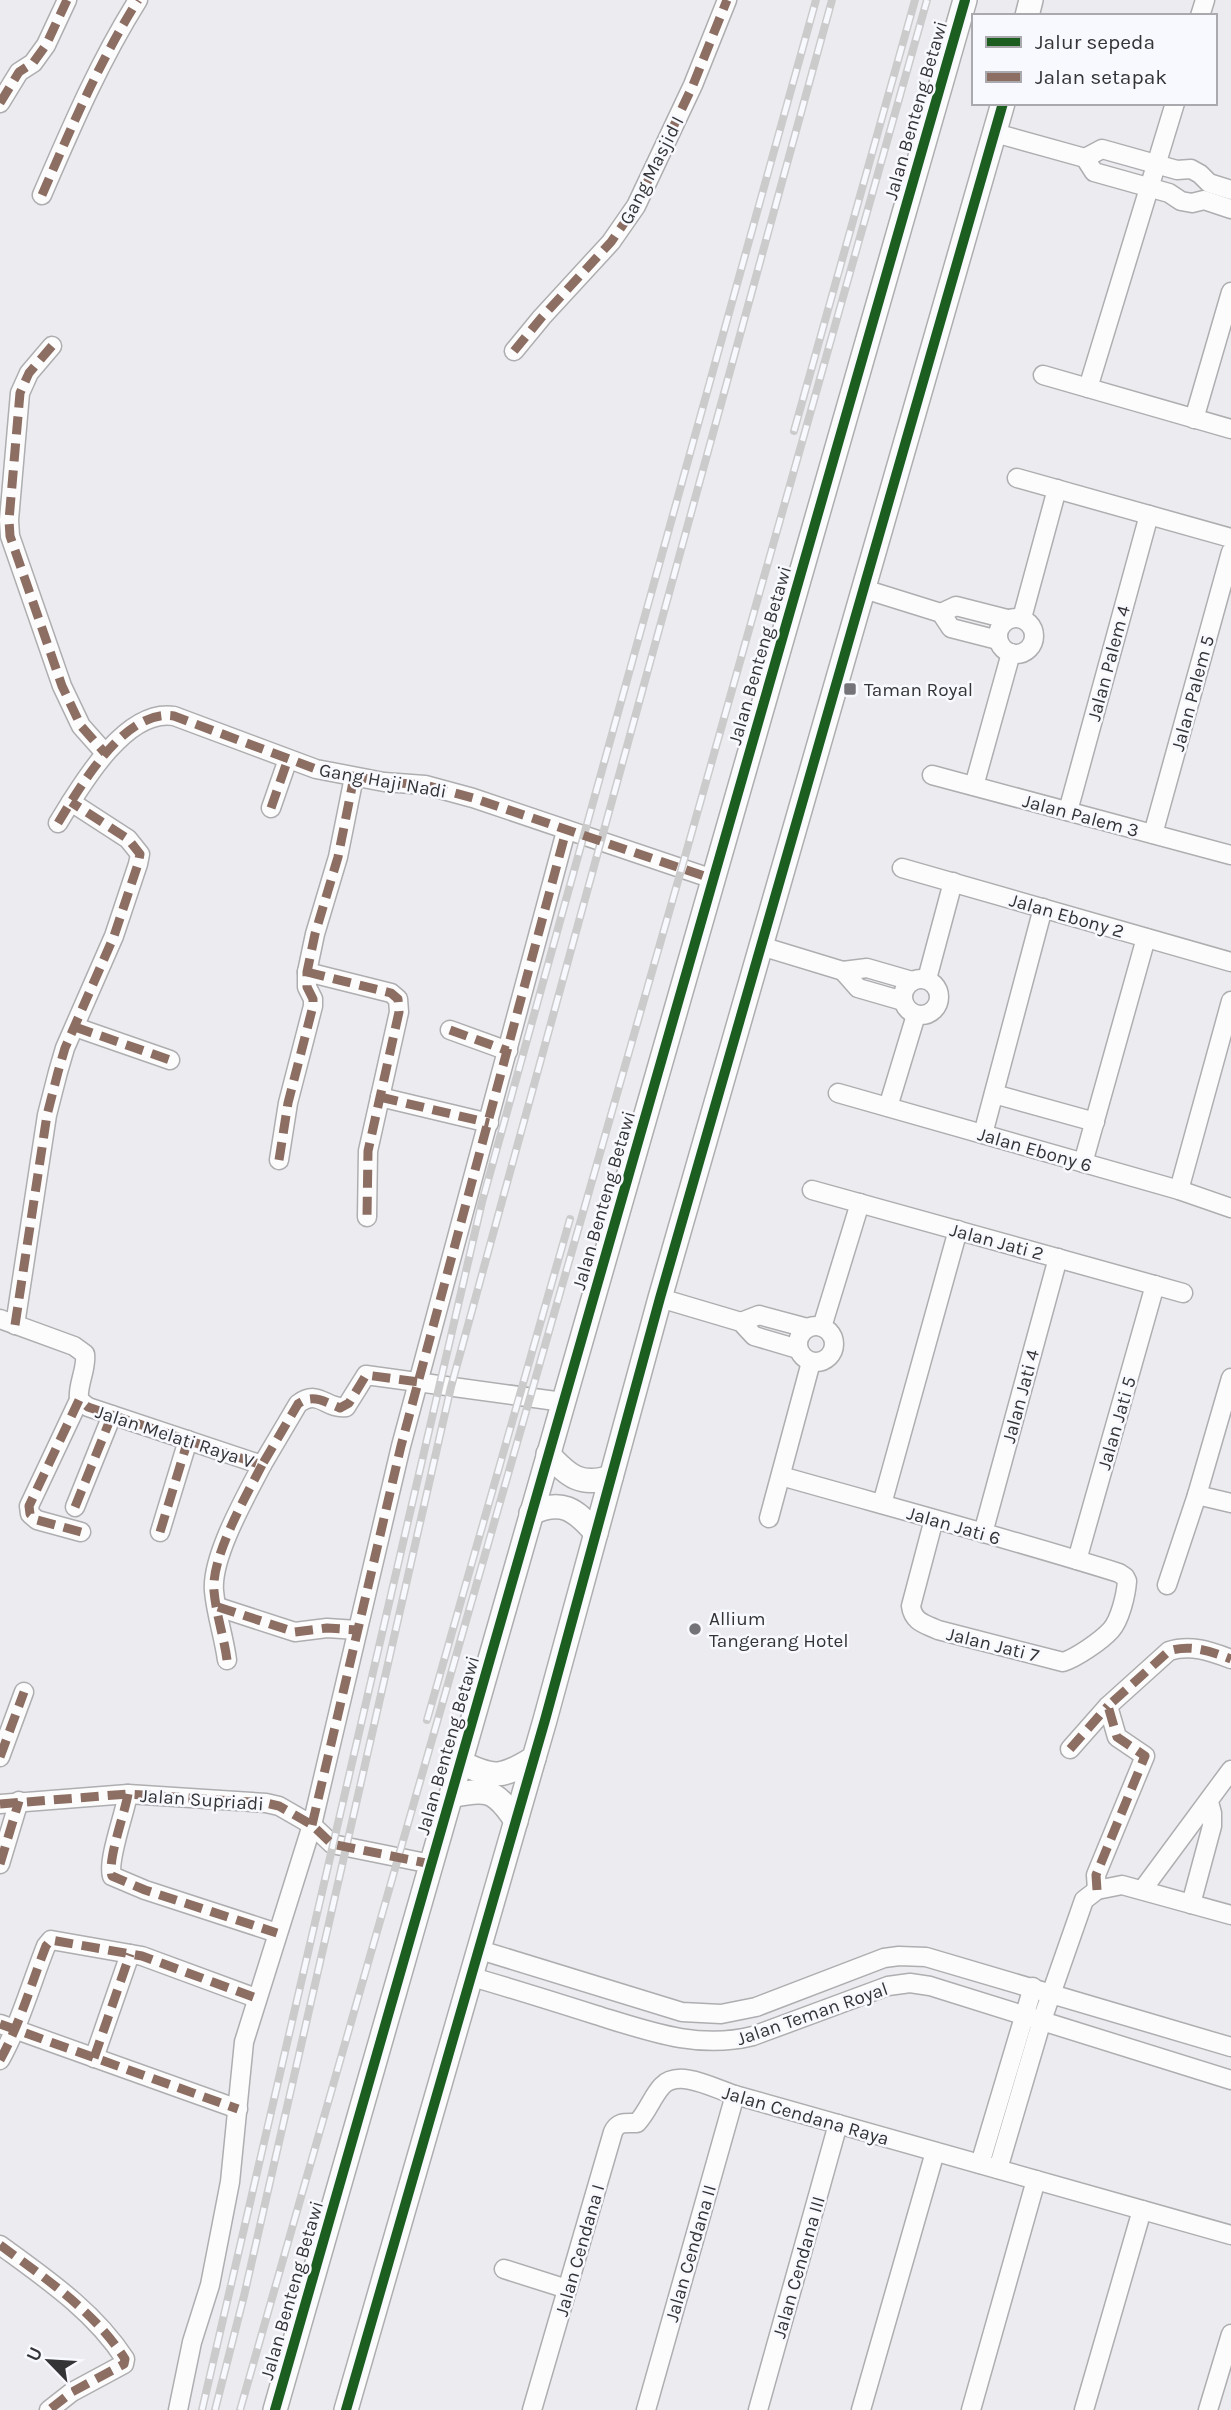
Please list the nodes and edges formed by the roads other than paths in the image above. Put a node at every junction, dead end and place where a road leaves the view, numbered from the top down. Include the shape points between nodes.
1 (67, 0) edge
2 (138, 0) edge
3 (727, 0) edge
4 (965, 0) edge
5 (0, 103) edge
6 (1002, 105) edge
7 (1174, 105) edge
8 (995, 133) junction
9 (1085, 158) junction
10 (1157, 164) junction
11 (1150, 187) junction
12 (1231, 190) edge
13 (42, 195) dead end
14 (1231, 209) edge
15 (1231, 292) edge
16 (52, 346) dead end
17 (514, 351) dead end
18 (1043, 375) dead end
19 (1088, 388) junction
20 (1194, 419) junction
21 (1231, 429) edge
22 (1017, 478) dead end
23 (6, 479) edge
24 (1058, 489) junction
25 (1149, 515) junction
26 (1231, 538) edge
27 (1231, 552) edge
28 (864, 589) junction
29 (941, 613) junction
30 (1014, 619) junction
31 (1004, 647) junction
32 (105, 753) junction
33 (288, 759) junction
34 (932, 775) dead end
35 (354, 777) junction
36 (974, 786) junction
37 (71, 802) junction
38 (271, 808) dead end
39 (1068, 811) junction
40 (58, 823) dead end
41 (566, 831) junction
42 (1153, 834) junction
43 (1231, 855) edge
44 (902, 868) dead end
45 (713, 879) junction
46 (954, 882) junction
47 (1044, 908) junction
48 (1146, 938) junction
49 (761, 946) junction
50 (1231, 961) edge
51 (843, 971) junction
52 (307, 972) junction
53 (919, 980) junction
54 (1231, 1000) edge
55 (909, 1008) junction
56 (75, 1027) junction
57 (450, 1030) dead end
58 (508, 1051) junction
59 (170, 1060) dead end
60 (838, 1093) dead end
61 (994, 1094) junction
62 (380, 1097) junction
63 (888, 1107) junction
64 (1095, 1122) junction
65 (489, 1123) junction
66 (983, 1134) junction
67 (279, 1160) dead end
68 (1083, 1163) junction
69 (812, 1190) dead end
70 (1179, 1190) junction
71 (860, 1203) junction
72 (1231, 1208) edge
73 (367, 1217) dead end
74 (958, 1230) junction
75 (1058, 1258) junction
76 (1156, 1285) junction
77 (1183, 1293) dead end
78 (660, 1298) junction
79 (8, 1322) edge
80 (741, 1322) junction
81 (815, 1327) junction
82 (798, 1349) junction
83 (811, 1363) junction
84 (1231, 1378) edge
85 (419, 1382) junction
86 (79, 1400) junction
87 (563, 1402) junction
88 (112, 1415) junction
89 (188, 1440) junction
90 (548, 1454) junction
91 (262, 1465) junction
92 (781, 1476) junction
93 (611, 1477) junction
94 (1197, 1495) junction
95 (1231, 1503) edge
96 (882, 1504) junction
97 (75, 1507) dead end
98 (531, 1513) junction
99 (769, 1518) dead end
100 (933, 1519) junction
101 (81, 1532) dead end
102 (160, 1532) dead end
103 (596, 1533) junction
104 (983, 1533) junction
105 (1077, 1560) junction
106 (1125, 1577) joint
107 (1167, 1585) dead end
108 (218, 1607) junction
109 (357, 1630) junction
110 (1231, 1659) edge
111 (227, 1660) dead end
112 (24, 1692) dead end
113 (1108, 1706) junction
114 (1070, 1749) dead end
115 (0, 1757) edge
116 (534, 1758) junction
117 (460, 1762) junction
118 (1231, 1770) edge
119 (128, 1794) junction
120 (451, 1796) junction
121 (19, 1801) junction
122 (1209, 1802) junction
123 (0, 1804) edge
124 (516, 1821) junction
125 (312, 1825) junction
126 (0, 1864) edge
127 (431, 1864) junction
128 (1143, 1889) junction
129 (1097, 1890) junction
130 (1191, 1904) junction
131 (1231, 1915) edge
132 (277, 1933) junction
133 (480, 1950) junction
134 (130, 1954) junction
135 (940, 1959) junction
136 (553, 1972) junction
137 (472, 1977) junction
138 (930, 1986) junction
139 (1033, 1987) junction
140 (1051, 1993) junction
141 (256, 1998) junction
142 (546, 1999) junction
143 (1034, 2018) junction
144 (8, 2027) edge
145 (1231, 2048) edge
146 (94, 2058) junction
147 (0, 2060) edge
148 (1231, 2080) edge
149 (735, 2095) junction
150 (238, 2109) junction
151 (648, 2111) joint
152 (838, 2124) junction
153 (935, 2152) junction
154 (980, 2164) junction
155 (998, 2169) junction
156 (1036, 2180) junction
157 (1142, 2210) junction
158 (1231, 2235) edge
159 (0, 2245) edge
160 (504, 2269) dead end
161 (567, 2289) junction
162 (1231, 2334) edge
163 (49, 2410) edge
164 (178, 2410) edge
165 (275, 2410) edge
166 (346, 2410) edge
167 (532, 2410) edge
168 (646, 2410) edge
169 (758, 2410) edge
170 (862, 2410) edge
171 (971, 2410) edge
172 (1084, 2410) edge
173 (1208, 2410) edge

1 - 5 street via 46,45 33,63 19,72
2 - 13 street via 87,89
3 - 17 street, Gang Masjid I via 694,85 636,206 611,242
4 - 45 main road, Jalan Benteng Betawi
6 - 8 main road
7 - 10 street
8 - 9 street
8 - 28 main road
9 - 10 street via 1102,149
9 - 11 street via 1094,172
10 - 11 street
10 - 12 street via 1191,169 1209,183
11 - 14 street via 1192,204 1204,200
11 - 19 street
15 - 20 street
16 - 23 street via 29,373 20,393
18 - 19 street
19 - 20 street
20 - 21 street
22 - 24 street
23 - 32 street via 10,536 24,580 66,696 81,726
24 - 25 street
24 - 30 street
25 - 26 street
25 - 39 street, Jalan Palem 4
27 - 42 street, Jalan Palem 5
28 - 29 street
28 - 49 main road
29 - 30 street via 956,606
29 - 31 street via 951,628
30 - 31 street via 998,632
30 - 31 street via 1030,623 1034,641 1020,654
31 - 36 street
32 - 33 street, Gang Haji Nadi via 144,721 163,714
32 - 37 street, Gang Haji Nadi
33 - 35 street, Gang Haji Nadi
33 - 38 street
34 - 36 street, Jalan Palem 3
35 - 41 street, Gang Haji Nadi via 425,785
35 - 52 street
36 - 39 street, Jalan Palem 3
37 - 40 street, Gang Haji Nadi
37 - 56 street via 128,839 140,854 114,936
39 - 42 street, Jalan Palem 3
41 - 45 street, Gang Haji Nadi
41 - 58 street
42 - 43 street, Jalan Palem 3
44 - 46 street, Jalan Ebony 2
45 - 87 main road, Jalan Benteng Betawi
46 - 47 street, Jalan Ebony 2
46 - 53 street
47 - 48 street, Jalan Ebony 2
47 - 61 street
48 - 50 street, Jalan Ebony 2
48 - 64 street
49 - 51 street
49 - 78 main road
51 - 53 street via 867,968
51 - 55 street via 858,988
52 - 62 street via 391,993 398,999
52 - 67 street via 313,1006 290,1093
53 - 55 street via 903,993
53 - 55 street via 935,984 939,1003 925,1015
54 - 70 street
55 - 63 street
56 - 59 street
56 - 79 street via 47,1115
57 - 58 street
58 - 65 street
60 - 63 street, Jalan Ebony 6
61 - 64 street
61 - 66 street
62 - 65 street
62 - 73 street via 368,1151
63 - 66 street, Jalan Ebony 6
64 - 68 street
65 - 85 street
66 - 68 street, Jalan Ebony 6
68 - 70 street, Jalan Ebony 6
69 - 71 street, Jalan Jati 2
70 - 72 street, Jalan Ebony 6
71 - 74 street, Jalan Jati 2
71 - 81 street
74 - 75 street, Jalan Jati 2
74 - 96 street
75 - 76 street, Jalan Jati 2
75 - 104 street, Jalan Jati 4
76 - 77 street, Jalan Jati 2
76 - 105 street, Jalan Jati 5
78 - 80 street
78 - 93 main road
79 - 86 street, Jalan Melati Raya V via 85,1354
80 - 81 street via 759,1315
80 - 82 street via 754,1336
81 - 82 street via 801,1334
81 - 83 street via 830,1332 834,1350 829,1358
82 - 83 street
83 - 92 street
84 - 94 street
85 - 87 street, Jalan Melati Raya V
85 - 91 street, Jalan Melati Raya V via 366,1376 349,1403 340,1408 306,1398
85 - 109 street
86 - 88 street, Jalan Melati Raya V
86 - 101 street via 29,1506 37,1520
87 - 90 main road, Jalan Benteng Betawi
88 - 89 street, Jalan Melati Raya V
88 - 97 street
89 - 91 street, Jalan Melati Raya V
89 - 102 street
90 - 93 main road via 584,1482
90 - 98 main road, Jalan Benteng Betawi
91 - 108 street via 217,1563 214,1591
92 - 96 street, Jalan Jati 6
92 - 99 street
93 - 103 main road
94 - 95 street
94 - 107 street
96 - 100 street, Jalan Jati 6
98 - 103 main road via 562,1506 583,1518
98 - 117 main road, Jalan Benteng Betawi
100 - 104 street, Jalan Jati 6
100 - 106 street, Jalan Jati 7 via 911,1606 919,1622 938,1630 1063,1662 1111,1630 1126,1587
103 - 116 main road
104 - 105 street, Jalan Jati 6
105 - 106 street, Jalan Jati 6
108 - 109 street via 295,1632
108 - 111 street
109 - 125 street
110 - 113 street via 1194,1647 1168,1651
112 - 115 street
113 - 114 street
113 - 129 street via 1117,1737 1145,1756 1096,1875
116 - 117 main road via 499,1775
116 - 124 main road
117 - 120 main road, Jalan Benteng Betawi
118 - 122 street
119 - 121 street, Jalan Supriadi
119 - 125 street, Jalan Supriadi via 266,1803
119 - 132 street via 112,1876
120 - 124 main road via 491,1793
120 - 127 main road, Jalan Benteng Betawi
121 - 123 street, Jalan Supriadi
121 - 126 street
122 - 128 street
122 - 130 street via 1212,1826
124 - 133 main road
125 - 127 street, Jalan Supriadi via 332,1844
125 - 132 street
127 - 165 main road, Jalan Benteng Betawi
128 - 129 street via 1122,1885
128 - 130 street
129 - 140 street via 1084,1900
130 - 131 street
132 - 141 street
133 - 136 street, Jalan Teman Royal
133 - 137 main road
134 - 141 street
134 - 144 street via 51,1940
134 - 146 street
135 - 136 street, Jalan Teman Royal via 913,1955 884,1958 756,2007 721,2014 682,2012
135 - 138 street
135 - 139 street, Jalan Teman Royal
136 - 142 street
137 - 142 street, Jalan Teman Royal
137 - 166 main road
138 - 142 street, Jalan Teman Royal via 888,1986 753,2036 716,2042 665,2036
138 - 143 street, Jalan Teman Royal
139 - 140 street, Jalan Teman Royal
139 - 143 street
140 - 143 street
140 - 145 street, Jalan Teman Royal
141 - 150 street via 244,2042
143 - 148 street, Jalan Teman Royal
143 - 154 street
143 - 155 street
144 - 146 street
144 - 147 street
146 - 150 street
149 - 151 street, Jalan Cendana Raya via 683,2078 671,2079
149 - 152 street, Jalan Cendana Raya
149 - 168 street, Jalan Cendana II
150 - 164 street via 228,2195
151 - 161 street, Jalan Cendana I via 637,2123 616,2125
152 - 153 street, Jalan Cendana Raya
152 - 169 street, Jalan Cendana III
153 - 154 street, Jalan Cendana Raya
153 - 170 street
154 - 155 street, Jalan Cendana Raya
155 - 156 street, Jalan Cendana Raya
156 - 157 street, Jalan Cendana Raya
156 - 171 street
157 - 158 street, Jalan Cendana Raya
157 - 172 street
159 - 163 street via 75,2302 125,2359 124,2364
160 - 161 street
161 - 167 street, Jalan Cendana I
162 - 173 street

